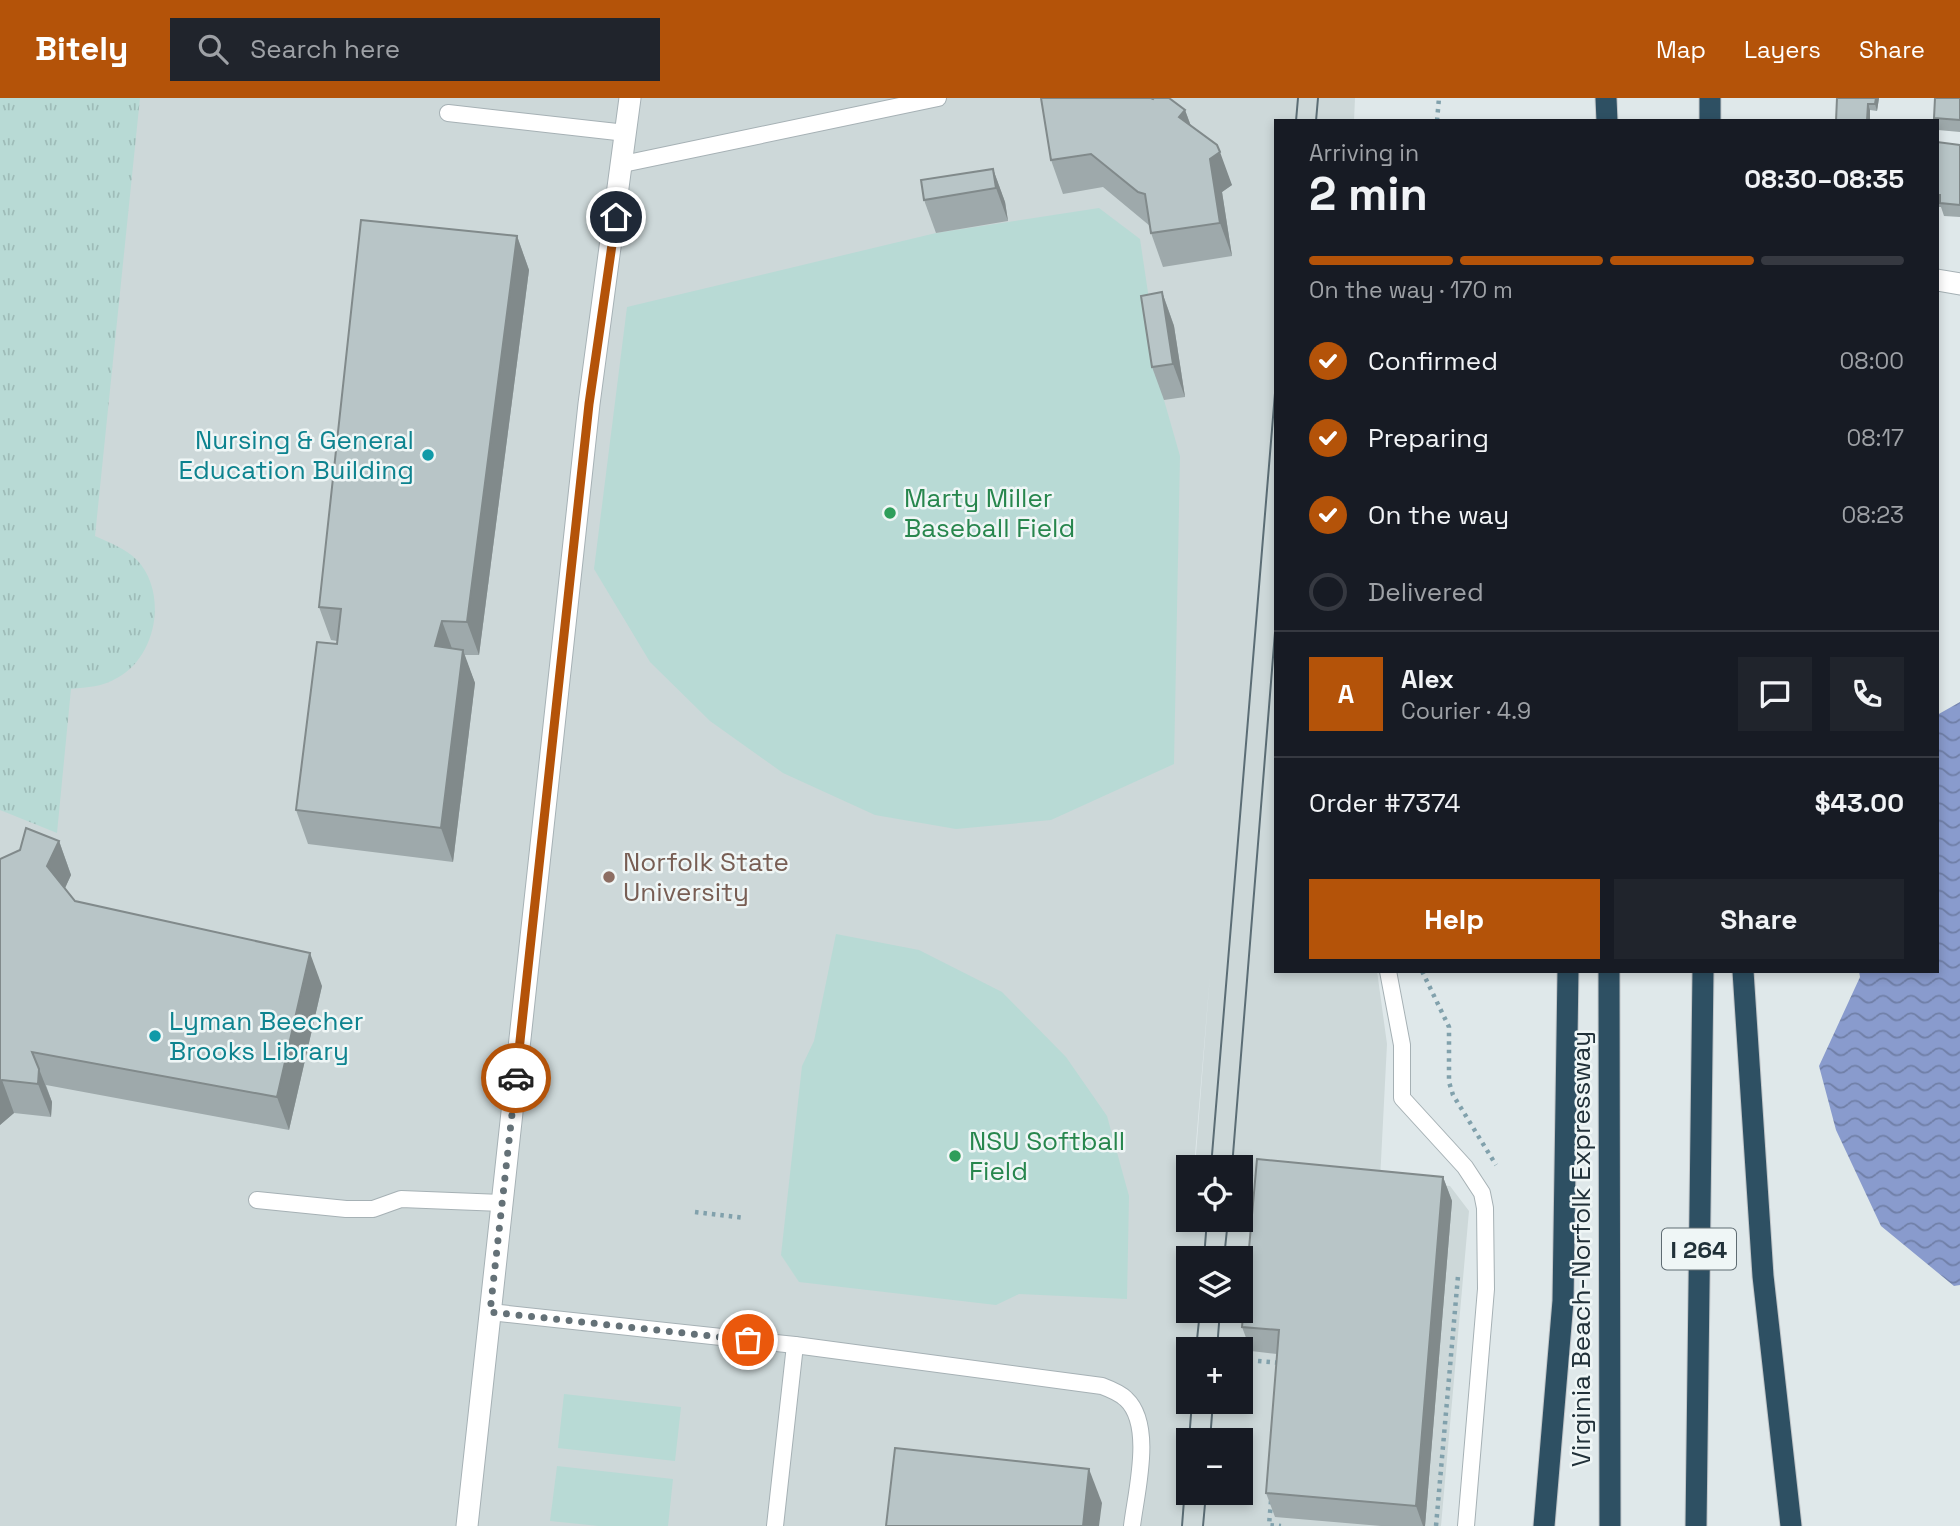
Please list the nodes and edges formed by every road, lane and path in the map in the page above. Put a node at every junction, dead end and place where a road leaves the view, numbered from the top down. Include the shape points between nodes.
1 (630, 98) edge
2 (938, 98) edge
3 (1439, 98) edge
4 (1606, 98) edge
5 (1710, 98) edge
6 (448, 113) dead end
7 (1437, 119) edge
8 (1606, 119) edge
9 (1710, 119) edge
10 (626, 133) junction
11 (623, 164) junction
12 (1939, 280) edge
13 (1960, 284) edge
14 (1388, 973) edge
15 (1568, 973) edge
16 (1609, 973) edge
17 (1703, 973) edge
18 (1743, 973) edge
19 (1253, 1178) edge
20 (1265, 1178) edge
21 (257, 1200) dead end
22 (502, 1203) junction
23 (695, 1212) dead end
24 (745, 1217) dead end
25 (1459, 1267) dead end
26 (490, 1312) junction
27 (795, 1345) junction
28 (1258, 1361) edge
29 (1280, 1377) edge
30 (1271, 1498) edge
31 (467, 1526) edge
32 (775, 1526) edge
33 (1132, 1526) edge
34 (1281, 1526) edge
35 (1437, 1526) edge
36 (1466, 1526) edge
37 (1544, 1526) edge
38 (1610, 1526) edge
39 (1696, 1526) edge
40 (1791, 1526) edge

1 - 10 street
2 - 11 lane
3 - 7 path
4 - 8 highway
5 - 9 highway
6 - 10 lane
10 - 11 street
11 - 22 street via 589,404
12 - 13 street
14 - 36 lane via 1402,1045 1402,1098 1465,1167 1482,1192 1485,1208 1486,1289
15 - 37 highway via 1563,1301
16 - 38 highway, Virginia Beach-Norfolk Expressway
17 - 39 highway, I 264
18 - 40 highway via 1764,1289
19 - 20 path
21 - 22 lane via 346,1209 373,1209 401,1199
22 - 26 street
23 - 24 path
25 - 35 path
26 - 27 lane
26 - 31 street
27 - 32 lane
27 - 33 lane via 1079,1381 1115,1392 1126,1399 1140,1420
28 - 29 path via 1281,1363
30 - 34 path via 1269,1525

